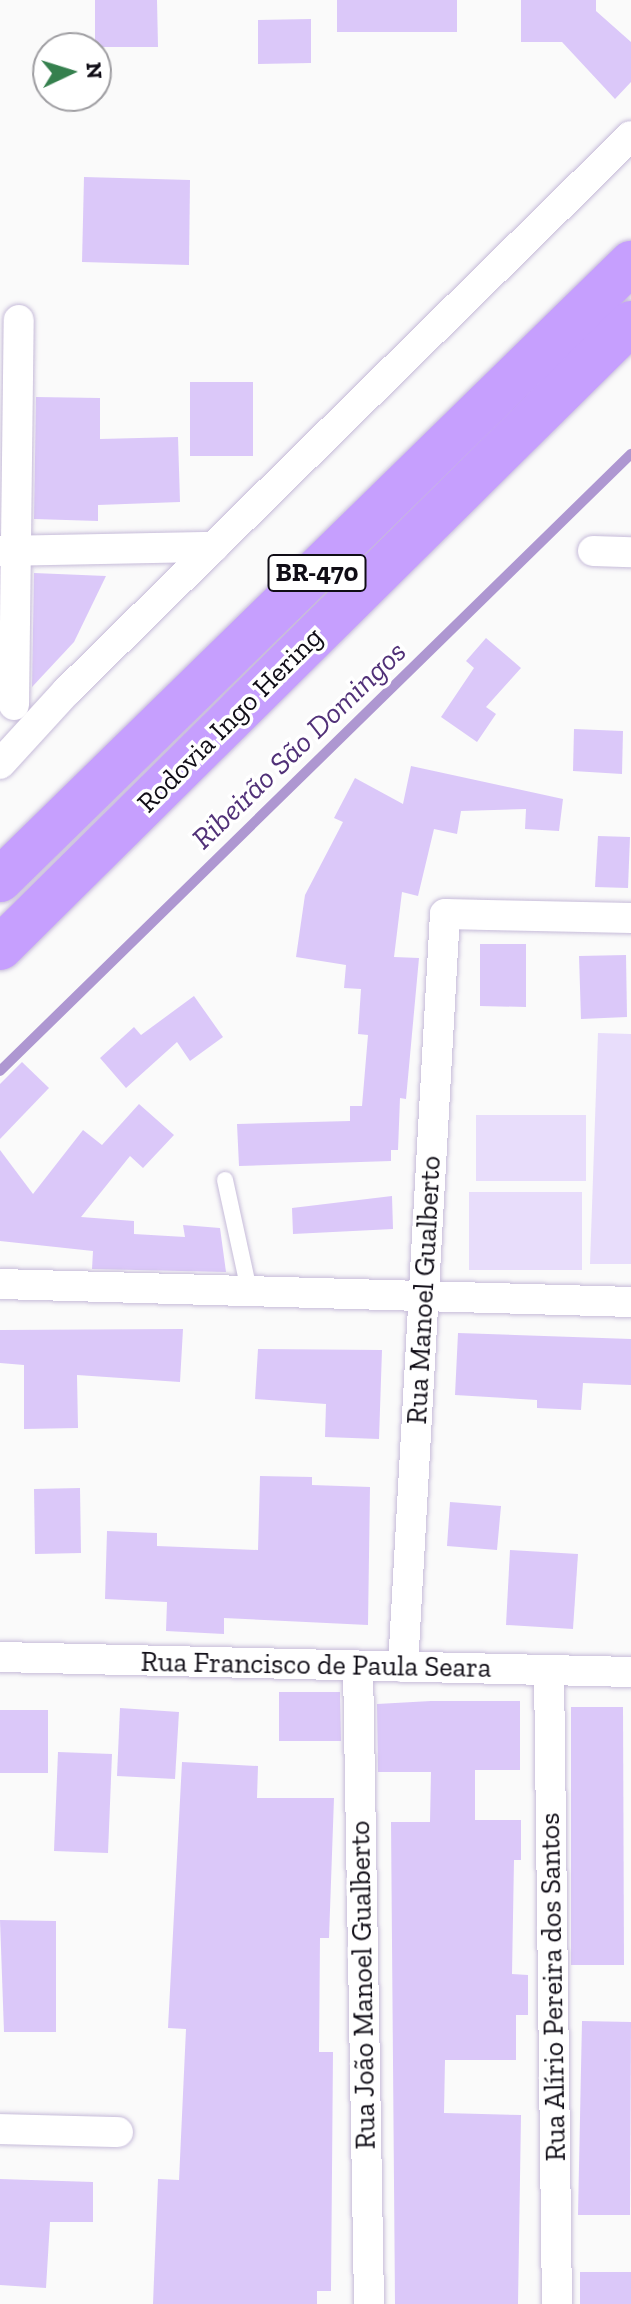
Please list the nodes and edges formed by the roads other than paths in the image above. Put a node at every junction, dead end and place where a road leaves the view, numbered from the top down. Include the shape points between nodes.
1 (631, 136) edge
2 (631, 263) edge
3 (19, 320) dead end
4 (631, 323) edge
5 (214, 547) junction
6 (8, 551) edge
7 (593, 551) dead end
8 (631, 552) edge
9 (14, 705) dead end
10 (0, 764) edge
11 (0, 880) edge
12 (631, 918) edge
13 (0, 948) edge
14 (225, 1180) dead end
15 (0, 1284) edge
16 (250, 1295) junction
17 (424, 1299) junction
18 (631, 1302) edge
19 (0, 1657) edge
20 (358, 1666) junction
21 (403, 1667) junction
22 (549, 1670) junction
23 (631, 1672) edge
24 (0, 2129) edge
25 (118, 2132) dead end
26 (369, 2304) edge
27 (557, 2304) edge

1 - 5 street
2 - 11 highway, Rodovia Ingo Hering / BR-470
3 - 6 street
4 - 13 highway, Rodovia Ingo Hering / BR-470
5 - 6 street
5 - 10 street
6 - 9 street
7 - 8 street
12 - 17 street, Rua Manoel Gualberto via 445,914
14 - 16 lane
15 - 16 street
16 - 17 street
17 - 18 street
17 - 21 street, Rua Manoel Gualberto
19 - 20 street, Rua Francisco de Paula Seara
20 - 21 street, Rua Francisco de Paula Seara
20 - 26 street, Rua João Manoel Gualberto
21 - 22 street, Rua Francisco de Paula Seara
22 - 23 street, Rua Francisco de Paula Seara
22 - 27 street, Rua Alírio Pereira dos Santos
24 - 25 street

